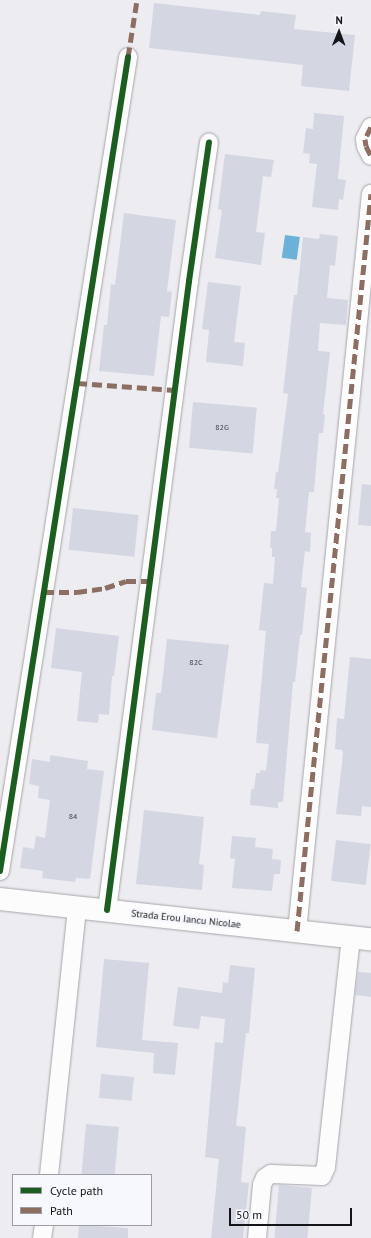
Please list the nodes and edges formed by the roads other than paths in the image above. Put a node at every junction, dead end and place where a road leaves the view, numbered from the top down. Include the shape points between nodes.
1 (128, 57) dead end
2 (371, 127) edge
3 (209, 142) dead end
4 (371, 156) edge
5 (371, 194) edge
6 (0, 871) edge
7 (0, 899) edge
8 (77, 907) junction
9 (106, 910) junction
10 (297, 931) junction
11 (361, 938) edge
12 (49, 1174) edge
13 (44, 1226) edge
14 (42, 1238) edge
15 (257, 1238) edge

1 - 6 street
2 - 4 street via 365,139
3 - 9 street
5 - 10 street
7 - 8 street, Strada Erou Iancu Nicolae
8 - 9 street, Strada Erou Iancu Nicolae
8 - 12 street
9 - 10 street, Strada Erou Iancu Nicolae
10 - 11 street, Strada Erou Iancu Nicolae
11 - 15 street via 326,1167 322,1176 272,1174 265,1178 262,1185
13 - 14 street

